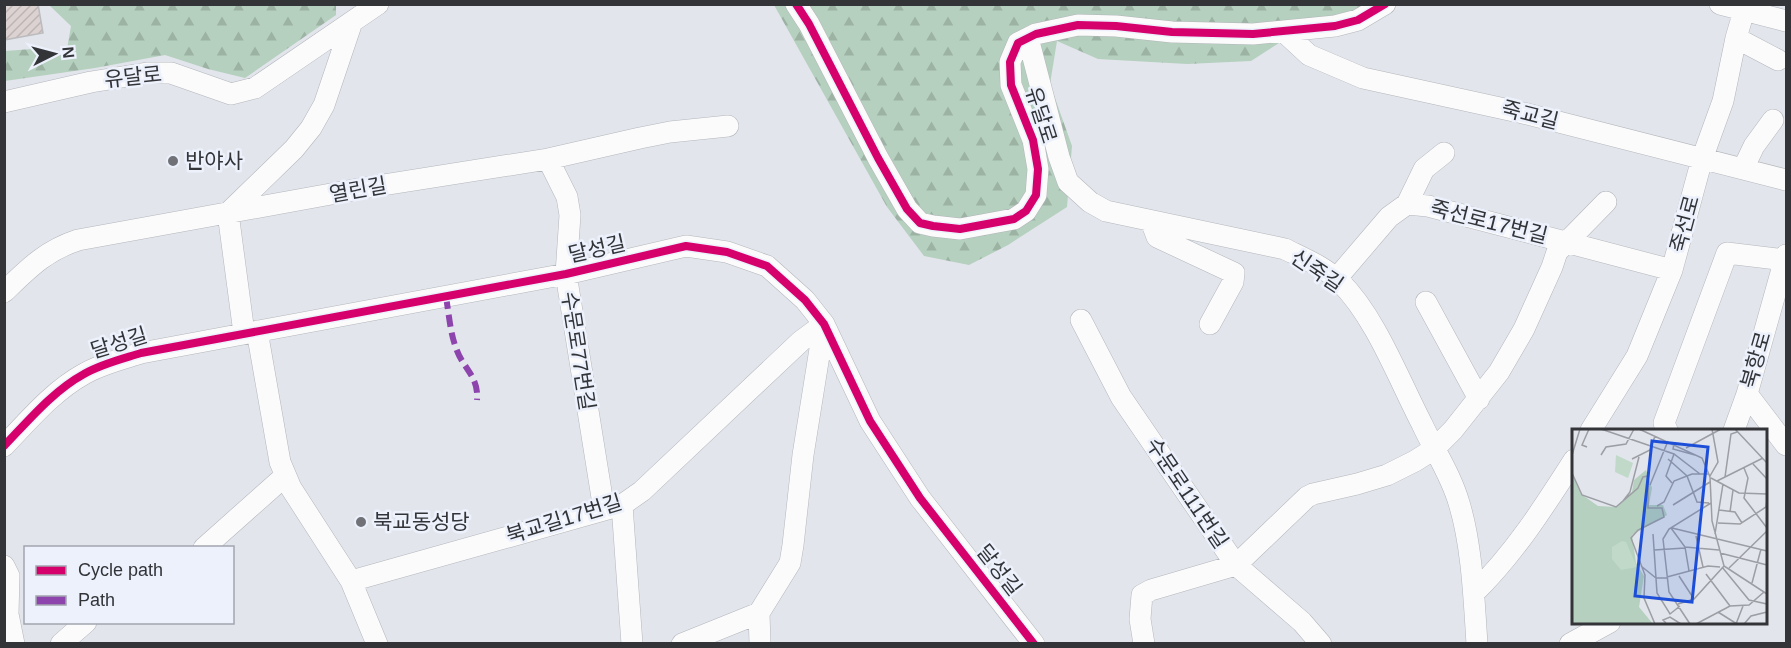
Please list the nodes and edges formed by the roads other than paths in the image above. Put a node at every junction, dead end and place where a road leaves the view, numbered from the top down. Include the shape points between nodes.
1 (378, 4) edge
2 (796, 4) edge
3 (1384, 4) edge
4 (1720, 4) edge
5 (1745, 8) edge
6 (1786, 21) edge
7 (352, 22) junction
8 (1283, 31) junction
9 (1028, 38) junction
10 (1736, 38) junction
11 (1778, 60) dead end
12 (4, 102) edge
13 (1773, 120) dead end
14 (728, 126) dead end
15 (1444, 153) dead end
16 (548, 159) junction
17 (1702, 159) junction
18 (1743, 169) junction
19 (1786, 180) edge
20 (1606, 202) dead end
21 (1407, 204) junction
22 (228, 213) junction
23 (1151, 221) junction
24 (1568, 242) junction
25 (1786, 258) edge
26 (1672, 270) junction
27 (566, 274) junction
28 (1336, 279) junction
29 (4, 292) edge
30 (1426, 302) dead end
31 (1081, 320) dead end
32 (824, 324) junction
33 (1210, 324) dead end
34 (251, 332) junction
35 (1747, 394) junction
36 (1479, 399) junction
37 (1593, 429) edge
38 (1667, 429) edge
39 (1734, 429) edge
40 (1786, 445) edge
41 (4, 446) edge
42 (1434, 449) junction
43 (1572, 463) edge
44 (285, 476) junction
45 (613, 507) junction
46 (206, 546) edge
47 (1236, 565) junction
48 (4, 566) edge
49 (351, 581) junction
50 (1474, 593) junction
51 (759, 614) junction
52 (84, 624) edge
53 (1606, 624) edge
54 (14, 644) edge
55 (61, 644) edge
56 (377, 644) edge
57 (632, 644) edge
58 (682, 644) edge
59 (760, 644) edge
60 (1034, 644) edge
61 (1144, 644) edge
62 (1321, 644) edge
63 (1477, 644) edge
64 (1570, 644) edge

1 - 7 street, 유달로
2 - 9 street, 유달로 via 907,209 920,223 933,226 960,229 1014,219 1026,212 1036,195 1038,169 1033,140 1011,84 1010,62 1018,43
3 - 8 street via 1358,21
4 - 5 street
5 - 6 street
5 - 10 street, 죽선로
7 - 12 street, 유달로 via 255,88 231,94 171,73 147,73
7 - 22 street via 324,105 311,128
8 - 9 street via 1172,32 1078,25
8 - 17 street, 죽교길 via 1309,55 1364,78 1523,113
9 - 23 street, 신죽길 via 1068,182 1106,212
10 - 11 street
10 - 17 street, 죽선로 via 1723,101
13 - 18 street
14 - 16 street, 열린길 via 670,132
15 - 21 street via 1424,169
16 - 22 street, 열린길
16 - 27 street, 수문로77번길 via 567,197 570,214
17 - 18 street, 죽교길
17 - 26 street, 죽선로
18 - 19 street, 죽교길
20 - 24 street
21 - 24 street, 죽선로17번길
21 - 28 street, 죽선로17번길 via 1389,217
22 - 29 street, 열린길 via 78,240 35,262
22 - 34 street
23 - 28 street, 신죽길 via 1285,249
23 - 33 street via 1156,237 1234,273
24 - 26 street, 죽선로17번길
24 - 36 street via 1557,252 1524,329
25 - 35 street, 북항로
25 - 38 street via 1727,253 1664,423
26 - 37 street, 죽선로 via 1637,356
27 - 32 street, 달성길 via 686,246 727,252 767,266 805,300
27 - 34 street, 달성길
27 - 45 street, 수문로77번길
28 - 42 street, 신죽길 via 1359,304 1378,336
30 - 36 street
31 - 47 street, 수문로111번길 via 1121,397
32 - 45 street, 북교길17번길 via 801,341 642,491
32 - 51 street via 790,563
32 - 60 street, 달성길 via 870,421 920,498
34 - 41 street, 달성길 via 141,353 86,372 67,384
34 - 44 street
35 - 39 street, 북항로
35 - 40 street
36 - 42 street
42 - 47 street via 1387,475 1307,497
42 - 50 street, 신죽길 via 1459,503
43 - 50 street via 1504,561
44 - 46 street
44 - 49 street
45 - 49 street, 북교길17번길
45 - 57 street, 수문로77번길
47 - 61 street via 1142,595
47 - 62 street, 수문로111번길 via 1302,622
48 - 54 street via 9,576 8,614
49 - 56 street
50 - 63 street, 신죽길
51 - 58 street
51 - 59 street
52 - 55 street
53 - 64 street

